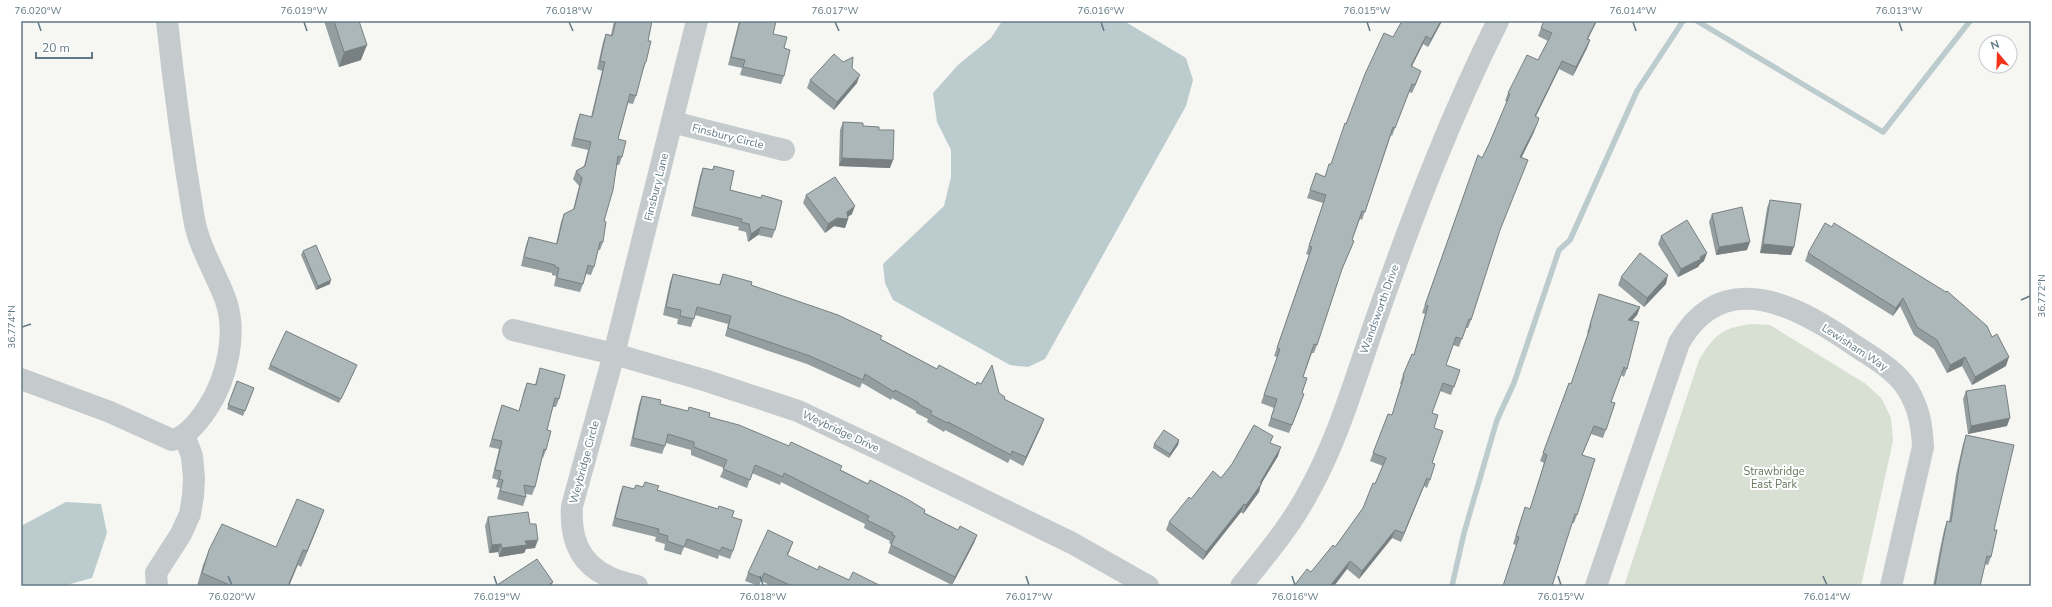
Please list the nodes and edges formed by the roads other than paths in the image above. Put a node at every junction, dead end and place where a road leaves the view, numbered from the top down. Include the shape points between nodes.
1 (167, 21) edge
2 (696, 21) edge
3 (1498, 21) edge
4 (672, 122) junction
5 (784, 150) dead end
6 (513, 330) dead end
7 (614, 354) junction
8 (21, 379) edge
9 (184, 435) junction
10 (156, 586) edge
11 (637, 586) edge
12 (1148, 586) edge
13 (1241, 586) edge
14 (1596, 586) edge
15 (1891, 586) edge

1 - 9 street via 194,222 226,300 230,320 224,376 203,416
2 - 4 street, Finsbury Lane
3 - 13 street, Wandsworth Drive via 1452,119 1416,206 1328,454 1308,495 1283,533
4 - 5 street, Finsbury Circle
4 - 7 street, Finsbury Lane
6 - 7 street, Weybridge Drive
7 - 11 street, Weybridge Circle via 572,506 571,525 581,553 593,566 607,576
7 - 12 street, Weybridge Drive via 798,411 1072,543
8 - 9 street via 110,412 166,438 172,440
9 - 10 street via 192,456 194,496 190,514 181,534 156,573
14 - 15 street, Lewisham Way via 1679,343 1700,315 1715,305 1729,300 1750,298 1764,299 1804,315 1834,331 1894,373 1907,388 1917,407 1922,427 1923,448

